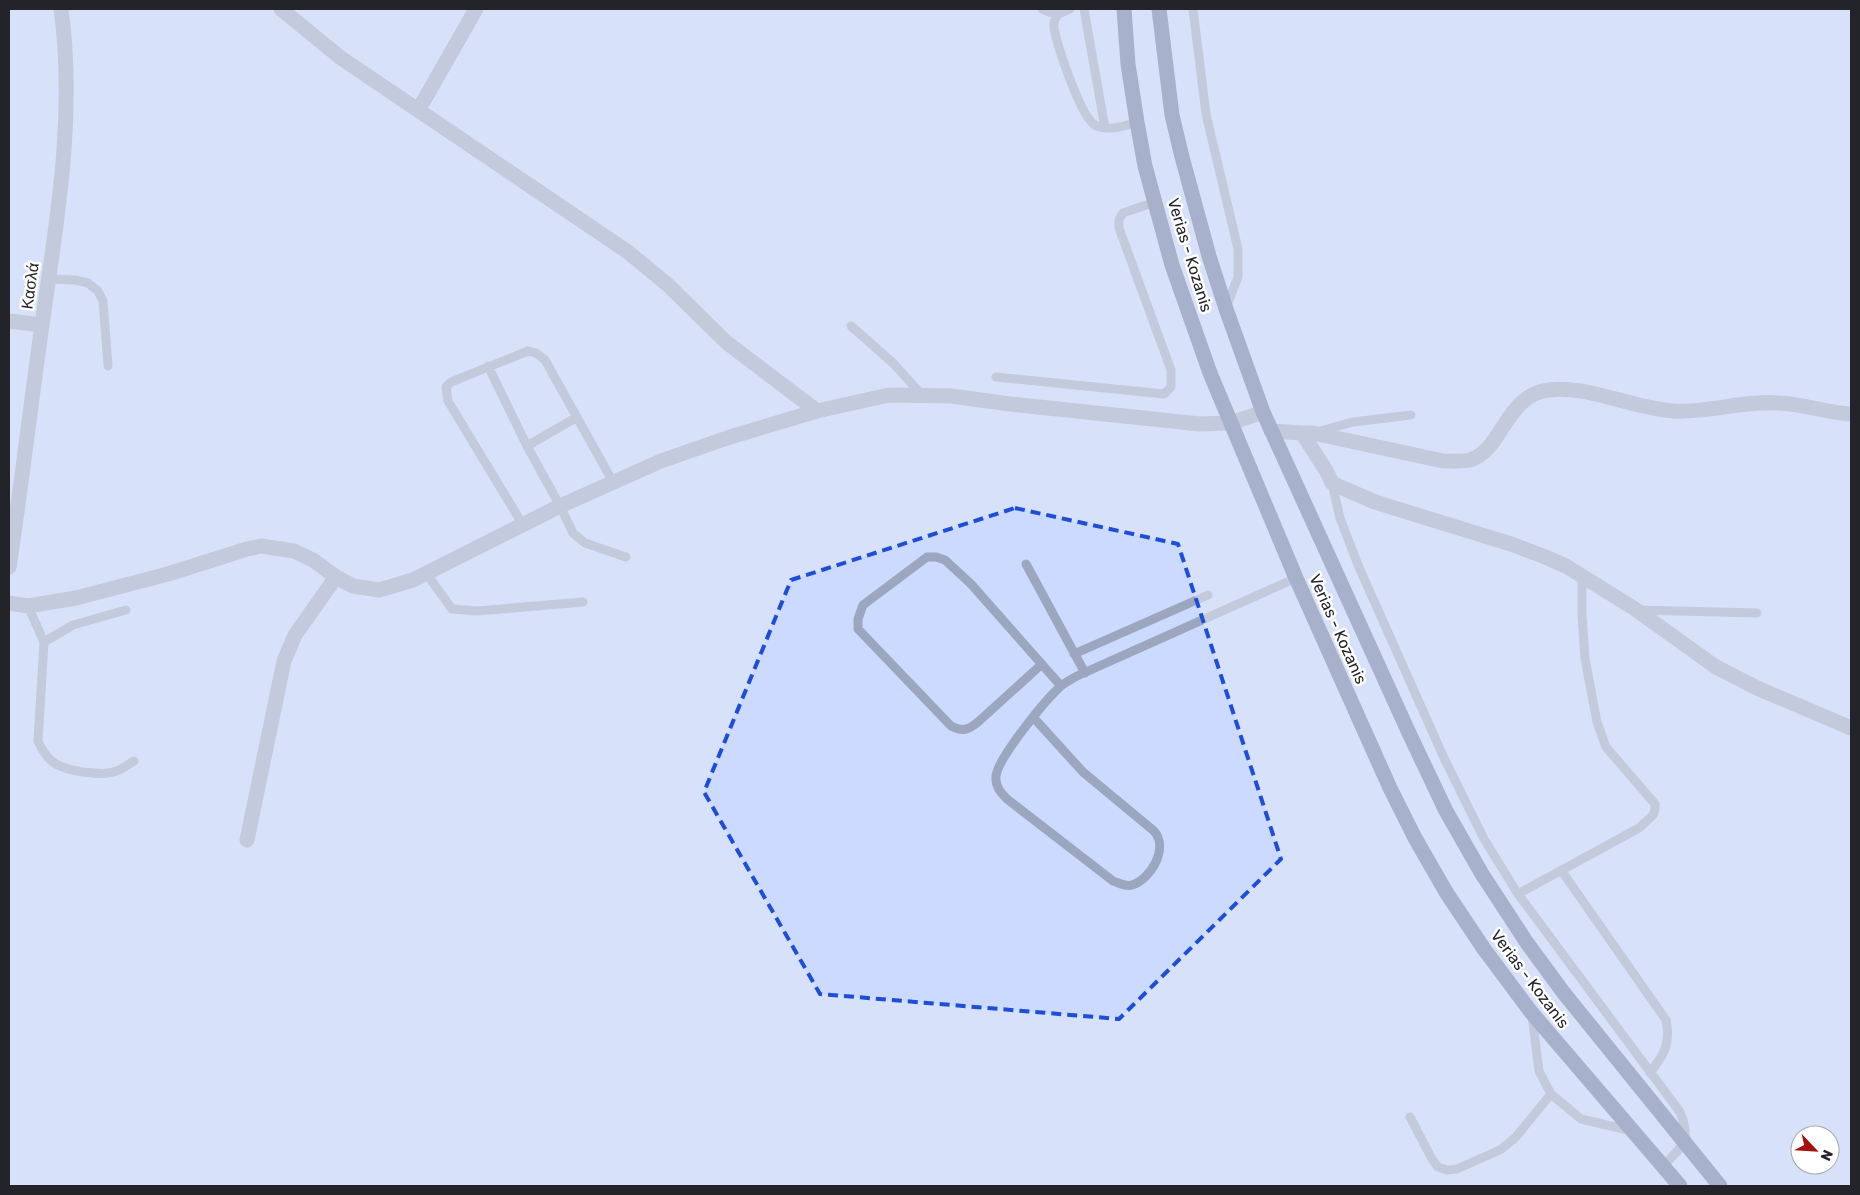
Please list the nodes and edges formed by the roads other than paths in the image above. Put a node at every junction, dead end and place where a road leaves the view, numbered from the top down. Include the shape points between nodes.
1 (61, 9) edge
2 (281, 9) edge
3 (476, 9) edge
4 (1042, 9) edge
5 (1070, 9) edge
6 (1084, 9) edge
7 (1124, 9) edge
8 (1159, 9) edge
9 (1193, 9) edge
10 (1057, 15) junction
11 (418, 109) junction
12 (1137, 122) junction
13 (1105, 128) junction
14 (1155, 202) junction
15 (48, 279) junction
16 (1226, 309) junction
17 (9, 321) edge
18 (42, 325) junction
19 (851, 326) dead end
20 (108, 366) dead end
21 (488, 366) junction
22 (996, 377) dead end
23 (920, 394) junction
24 (817, 411) junction
25 (1263, 412) junction
26 (1851, 414) edge
27 (1411, 415) dead end
28 (576, 417) junction
29 (1231, 422) junction
30 (1271, 431) junction
31 (1308, 433) junction
32 (527, 446) junction
33 (613, 482) junction
34 (1332, 483) junction
35 (560, 506) junction
36 (523, 525) junction
37 (626, 557) dead end
38 (1026, 564) dead end
39 (9, 567) edge
40 (426, 573) junction
41 (1582, 576) junction
42 (336, 577) junction
43 (1296, 578) junction
44 (1208, 594) dead end
45 (583, 602) dead end
46 (9, 603) edge
47 (28, 606) junction
48 (1635, 609) junction
49 (126, 610) dead end
50 (1757, 613) dead end
51 (44, 642) junction
52 (1074, 654) junction
53 (1042, 664) junction
54 (1085, 673) junction
55 (1061, 686) junction
56 (1033, 717) junction
57 (1851, 728) edge
58 (134, 761) dead end
59 (247, 840) dead end
60 (1560, 870) junction
61 (1518, 894) junction
62 (1531, 1012) junction
63 (1650, 1073) junction
64 (1551, 1094) junction
65 (1410, 1117) dead end
66 (1633, 1131) junction
67 (1685, 1143) junction
68 (1663, 1166) junction
69 (1680, 1186) edge
70 (1720, 1186) edge

1 - 15 street, Κασλά via 66,116 61,187
2 - 11 street via 341,58
3 - 11 street
4 - 10 lane
5 - 10 lane
6 - 13 lane
7 - 12 main road, Verias - Kozanis
8 - 16 main road, Verias - Kozanis via 1172,115
9 - 16 lane via 1206,114 1238,249 1238,278
10 - 13 lane via 1054,22 1056,37 1083,111 1096,125
11 - 24 street via 628,252 726,342
12 - 13 lane
12 - 14 main road, Verias - Kozanis
14 - 22 lane via 1123,213 1118,219 1171,370 1171,387 1164,394
14 - 29 main road, Verias - Kozanis via 1172,266
15 - 18 street, Κασλά
15 - 20 lane via 75,280 98,291 104,301
16 - 25 main road, Verias - Kozanis
17 - 18 street
18 - 39 street, Κασλά
19 - 23 lane via 893,363
21 - 28 lane via 528,351 536,353 545,360
21 - 32 lane
21 - 36 lane via 451,382 446,387 448,401
23 - 24 street via 889,395
23 - 29 street via 1200,424
24 - 33 street via 721,440
25 - 29 street
25 - 30 main road, Verias - Kozanis
26 - 31 street via 1779,402 1674,411 1551,389 1522,401 1483,452 1472,460 1443,461
27 - 31 lane via 1353,422
28 - 32 lane
28 - 33 lane
29 - 43 main road, Verias - Kozanis
30 - 31 street
30 - 67 main road, Verias - Kozanis via 1446,811 1482,874 1558,985
31 - 34 street
32 - 35 lane
33 - 35 street
34 - 41 street via 1375,502 1543,556
34 - 61 lane via 1340,518 1358,565 1444,758 1484,839
35 - 36 street
35 - 37 lane via 573,533 585,543
36 - 40 street
38 - 52 lane
40 - 42 street via 379,590 353,586
40 - 45 lane via 452,609 461,611
41 - 48 street
41 - 60 lane via 1585,659 1597,722 1606,746 1655,804 1655,809 1639,828
42 - 47 street via 294,551 261,546 76,598
42 - 59 street via 295,635 284,661
43 - 54 lane
43 - 62 main road, Verias - Kozanis via 1414,838 1484,949
44 - 52 lane
46 - 47 street
47 - 51 lane
48 - 50 lane
48 - 57 street via 1687,648 1735,678
49 - 51 lane via 73,625
51 - 58 lane via 38,741 44,754 63,768 101,775 115,772
52 - 54 lane
53 - 53 lane via 971,584 945,560 936,557 927,557 863,605 860,611 858,629 951,726 959,730 969,729 978,722
53 - 55 lane
54 - 55 lane
55 - 56 lane
56 - 56 lane via 998,767 998,790 1113,881 1131,885 1143,878 1158,856 1160,839 1083,772
60 - 61 lane
60 - 63 lane via 1666,1020 1668,1044
61 - 63 lane
62 - 64 lane via 1539,1071
62 - 66 main road, Verias - Kozanis
63 - 67 lane via 1680,1112
64 - 65 lane via 1515,1138 1500,1150 1457,1169 1438,1167
64 - 66 lane via 1581,1120
66 - 68 main road, Verias - Kozanis
67 - 68 lane
67 - 70 main road, Verias - Kozanis
68 - 69 main road, Verias - Kozanis

